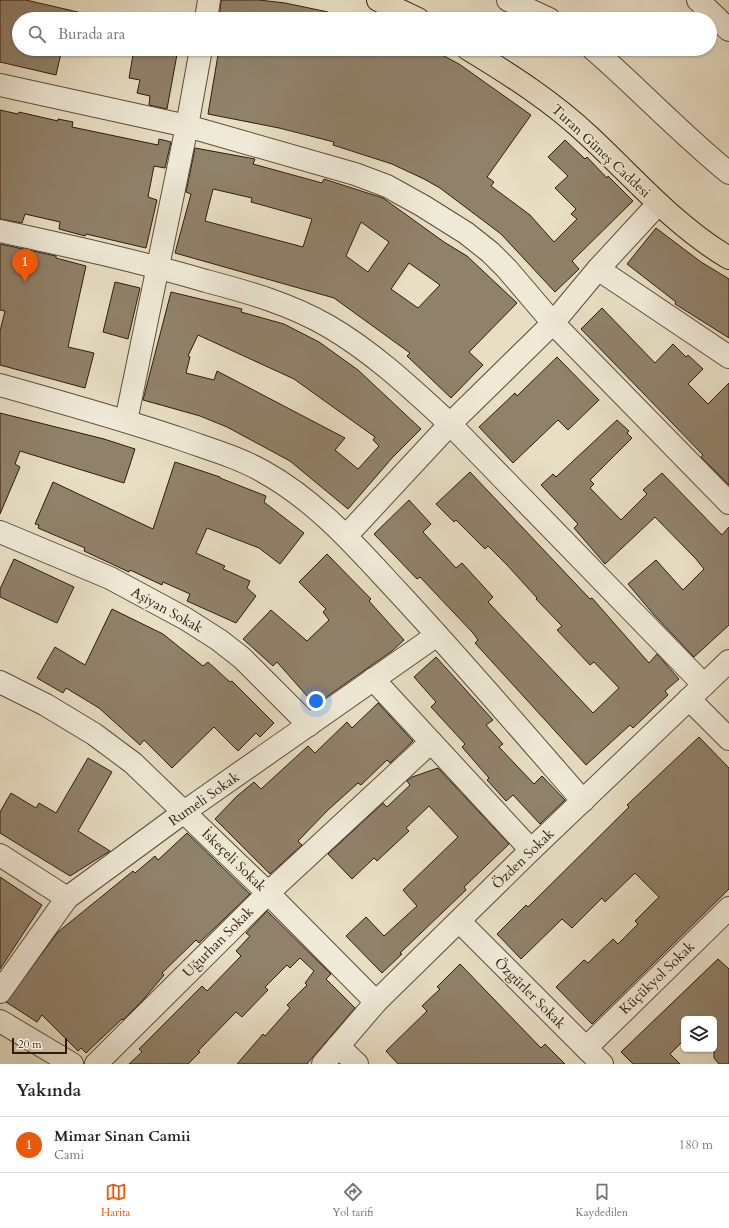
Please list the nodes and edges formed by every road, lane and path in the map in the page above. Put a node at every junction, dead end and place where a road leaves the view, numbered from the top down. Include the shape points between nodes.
1 (209, 0) edge
2 (378, 0) edge
3 (508, 0) edge
4 (698, 0) edge
5 (207, 12) edge
6 (403, 12) edge
7 (534, 12) edge
8 (710, 12) edge
9 (717, 18) edge
10 (729, 30) edge
11 (200, 56) edge
12 (479, 56) edge
13 (601, 56) edge
14 (0, 85) edge
15 (187, 126) junction
16 (729, 173) edge
17 (658, 204) junction
18 (0, 231) edge
19 (729, 258) edge
20 (158, 267) junction
21 (598, 269) junction
22 (553, 323) junction
23 (729, 358) edge
24 (0, 385) edge
25 (126, 420) junction
26 (450, 424) junction
27 (729, 503) edge
28 (0, 532) edge
29 (346, 536) junction
30 (437, 634) junction
31 (729, 661) edge
32 (374, 679) junction
33 (0, 682) edge
34 (697, 692) junction
35 (309, 725) junction
36 (729, 739) edge
37 (431, 742) junction
38 (583, 801) junction
39 (184, 812) junction
40 (531, 850) junction
41 (0, 855) edge
42 (268, 893) junction
43 (67, 898) junction
44 (729, 908) edge
45 (459, 921) junction
46 (0, 992) edge
47 (376, 1002) junction
48 (0, 1020) edge
49 (338, 1046) junction
50 (586, 1048) junction
51 (72, 1064) edge
52 (96, 1064) edge
53 (323, 1064) edge
54 (356, 1064) edge
55 (602, 1064) edge

1 - 5 street
2 - 6 main road
3 - 7 street
4 - 8 street
9 - 10 street
11 - 15 street
12 - 17 main road, Turan Güneş Caddesi via 557,109
13 - 16 street via 695,145
14 - 15 street
15 - 20 street
15 - 22 street via 355,174 423,206 490,252 522,285
17 - 19 main road, Turan Güneş Caddesi
17 - 21 street
18 - 20 street
20 - 25 street
20 - 26 street via 278,303 327,326 380,362
21 - 22 street
21 - 23 street
22 - 26 street
22 - 27 street
24 - 25 street
25 - 29 street via 236,458 263,471 293,490
26 - 29 street
26 - 34 street
28 - 35 street, Aşiyan Sokak via 110,578 186,619 242,658
29 - 30 street
30 - 32 street, Rumeli Sokak
30 - 38 street
31 - 34 street, Özden Sokak
32 - 35 street, Rumeli Sokak
32 - 37 street
33 - 39 street, İskeçeli Sokak via 46,705 118,751
34 - 36 street
34 - 38 street, Özden Sokak
35 - 39 street, Rumeli Sokak
37 - 40 street
37 - 42 street, Uğurhan Sokak
38 - 40 street, Özden Sokak
39 - 42 street, İskeçeli Sokak
39 - 43 street, Rumeli Sokak
40 - 45 street, Özden Sokak
41 - 43 street
42 - 47 street, İskeçeli Sokak
42 - 52 street, Uğurhan Sokak
43 - 46 street, Rumeli Sokak
44 - 50 street, Küçükyol Sokak
45 - 47 street, Özden Sokak
45 - 50 street, Özgürler Sokak
47 - 49 street, Özden Sokak
48 - 51 street
49 - 53 street, Özden Sokak
49 - 54 street
50 - 55 street, Özgürler Sokak

